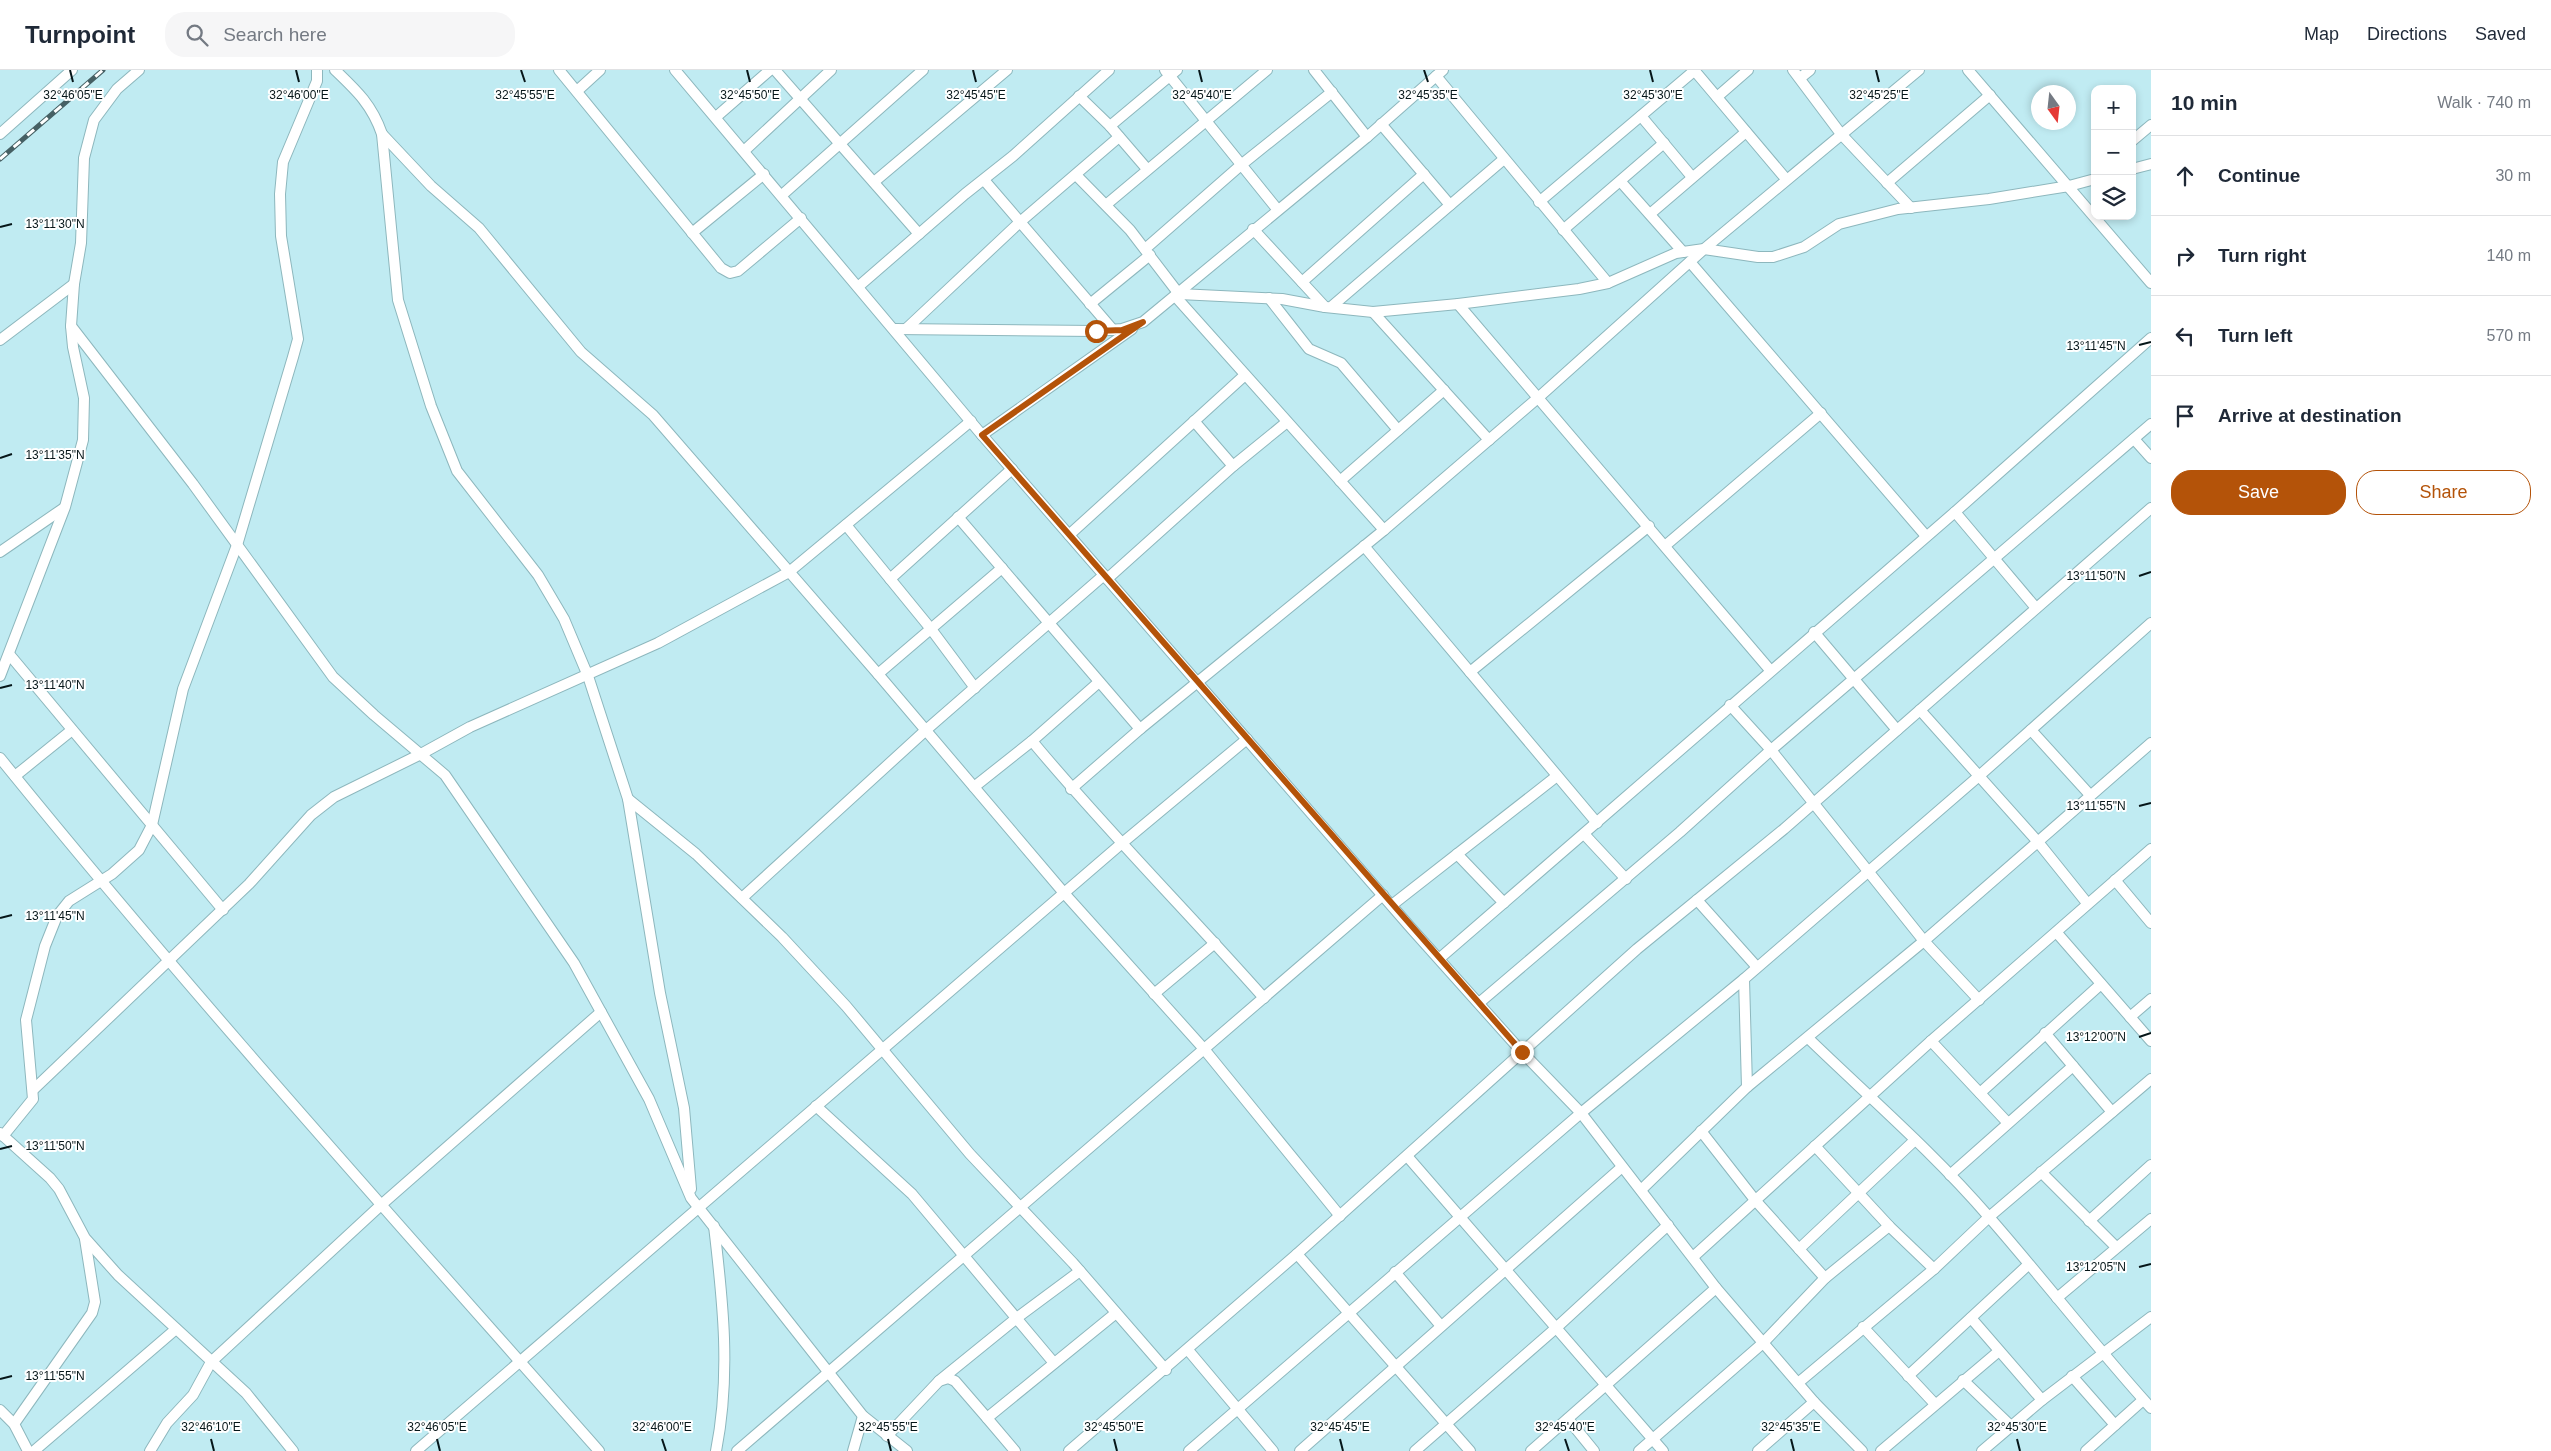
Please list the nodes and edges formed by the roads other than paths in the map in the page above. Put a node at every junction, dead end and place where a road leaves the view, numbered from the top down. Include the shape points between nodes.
1 (72, 70) edge
2 (139, 70) edge
3 (318, 70) edge
4 (335, 70) edge
5 (559, 70) edge
6 (600, 70) edge
7 (675, 70) edge
8 (770, 70) edge
9 (774, 70) edge
10 (831, 70) edge
11 (923, 70) edge
12 (1007, 70) edge
13 (1109, 70) edge
14 (1267, 70) edge
15 (1314, 70) edge
16 (1694, 70) edge
17 (1748, 70) edge
18 (1793, 70) edge
19 (1810, 70) edge
20 (1919, 70) edge
21 (1968, 70) edge
22 (1171, 72) edge
23 (1440, 73) edge
24 (1800, 78) junction
25 (577, 91) junction
26 (1332, 92) junction
27 (1990, 95) junction
28 (1079, 96) junction
29 (1717, 97) junction
30 (800, 98) junction
31 (1641, 116) junction
32 (716, 117) junction
33 (1206, 121) junction
34 (1381, 124) junction
35 (2151, 125) edge
36 (1110, 126) junction
37 (1746, 132) junction
38 (0, 134) edge
39 (382, 134) junction
40 (1841, 134) junction
41 (1119, 137) junction
42 (1367, 137) junction
43 (2136, 138) edge
44 (840, 144) junction
45 (1664, 144) junction
46 (744, 151) junction
47 (1504, 159) junction
48 (1241, 164) junction
49 (2151, 164) edge
50 (2136, 168) edge
51 (1147, 169) junction
52 (764, 174) junction
53 (1076, 174) junction
54 (1424, 174) junction
55 (1692, 177) junction
56 (1786, 179) junction
57 (984, 180) junction
58 (2090, 180) edge
59 (874, 182) junction
60 (1621, 182) junction
61 (1887, 183) junction
62 (2069, 186) junction
63 (782, 195) junction
64 (1539, 202) junction
65 (1107, 204) junction
66 (1450, 205) junction
67 (1911, 208) junction
68 (1277, 210) junction
69 (1650, 214) junction
70 (801, 218) junction
71 (1020, 222) junction
72 (1253, 229) junction
73 (1563, 230) junction
74 (692, 233) junction
75 (919, 234) junction
76 (1704, 249) junction
77 (1148, 252) junction
78 (1683, 252) junction
79 (1690, 262) junction
80 (1302, 282) junction
81 (1608, 283) junction
82 (2151, 283) edge
83 (74, 284) junction
84 (859, 286) junction
85 (1177, 295) junction
86 (1269, 298) junction
87 (1090, 304) junction
88 (1458, 304) junction
89 (1328, 307) junction
90 (1373, 312) junction
91 (1143, 322) junction
92 (71, 326) junction
93 (895, 329) junction
94 (906, 329) junction
95 (1113, 330) junction
96 (2151, 338) edge
97 (0, 340) edge
98 (1245, 375) junction
99 (1444, 390) junction
100 (1539, 397) junction
101 (1821, 413) junction
102 (971, 421) junction
103 (1194, 421) junction
104 (1287, 422) junction
105 (2151, 424) edge
106 (1398, 430) junction
107 (982, 435) junction
108 (2134, 439) junction
109 (1489, 440) junction
110 (2151, 458) edge
111 (1233, 466) junction
112 (1012, 469) junction
113 (1340, 481) junction
114 (64, 507) junction
115 (2151, 508) edge
116 (1955, 512) junction
117 (958, 518) junction
118 (846, 525) junction
119 (1649, 526) junction
120 (1384, 530) junction
121 (1069, 535) junction
122 (1926, 536) junction
123 (237, 545) junction
124 (1666, 545) junction
125 (1364, 546) junction
126 (0, 552) edge
127 (1994, 559) junction
128 (1002, 568) junction
129 (789, 572) junction
130 (1106, 577) junction
131 (890, 578) junction
132 (2036, 608) junction
133 (1050, 623) junction
134 (2151, 623) edge
135 (931, 629) junction
136 (1814, 632) junction
137 (9, 654) junction
138 (1770, 670) junction
139 (1470, 672) junction
140 (878, 674) junction
141 (0, 676) edge
142 (588, 676) junction
143 (1852, 679) junction
144 (1099, 682) junction
145 (1199, 683) junction
146 (975, 688) junction
147 (1730, 705) junction
148 (1920, 710) junction
149 (1140, 729) junction
150 (72, 730) junction
151 (926, 730) junction
152 (1896, 730) junction
153 (2031, 730) junction
154 (1247, 739) junction
155 (1032, 741) junction
156 (2151, 743) edge
157 (1770, 750) junction
158 (421, 754) junction
159 (0, 758) edge
160 (15, 776) junction
161 (1557, 776) junction
162 (1979, 776) junction
163 (974, 787) junction
164 (1072, 789) junction
165 (2090, 796) junction
166 (628, 799) junction
167 (1814, 803) junction
168 (1597, 824) junction
169 (152, 825) junction
170 (1584, 834) junction
171 (2038, 842) junction
172 (1121, 844) junction
173 (2151, 849) edge
174 (1457, 854) junction
175 (1867, 872) junction
176 (1626, 879) junction
177 (2115, 880) junction
178 (101, 882) junction
179 (1064, 894) junction
180 (1383, 896) junction
181 (742, 898) junction
182 (1697, 900) junction
183 (1504, 903) junction
184 (2087, 903) junction
185 (1392, 905) junction
186 (223, 910) junction
187 (2151, 923) edge
188 (2057, 933) junction
189 (1924, 941) junction
190 (1216, 943) junction
191 (1440, 958) junction
192 (169, 962) junction
193 (1756, 966) junction
194 (1744, 978) junction
195 (2102, 984) junction
196 (1154, 994) junction
197 (1264, 998) junction
198 (2151, 999) edge
199 (1979, 1000) junction
200 (1479, 1003) junction
201 (601, 1012) junction
202 (2130, 1017) junction
203 (2045, 1033) junction
204 (1808, 1038) junction
205 (1931, 1041) junction
206 (2151, 1041) edge
207 (1204, 1049) junction
208 (882, 1050) junction
209 (1522, 1052) junction
210 (2073, 1066) junction
211 (2151, 1078) edge
212 (1747, 1087) junction
213 (34, 1089) junction
214 (1980, 1093) junction
215 (1870, 1098) junction
216 (816, 1106) junction
217 (2112, 1112) junction
218 (1581, 1113) junction
219 (2007, 1122) junction
220 (1701, 1131) junction
221 (2, 1134) edge
222 (1915, 1140) junction
223 (1815, 1146) junction
224 (1407, 1156) junction
225 (2151, 1165) edge
226 (1622, 1167) junction
227 (2042, 1172) junction
228 (1950, 1175) junction
229 (1641, 1190) junction
230 (1859, 1194) junction
231 (691, 1198) junction
232 (1754, 1200) junction
233 (381, 1205) junction
234 (700, 1208) junction
235 (1019, 1208) junction
236 (1340, 1216) junction
237 (1989, 1217) junction
238 (1459, 1218) junction
239 (2151, 1218) edge
240 (2090, 1221) junction
241 (714, 1225) junction
242 (1668, 1225) junction
243 (1889, 1226) junction
244 (85, 1238) junction
245 (2116, 1247) junction
246 (1799, 1249) junction
247 (1297, 1254) junction
248 (965, 1255) junction
249 (1693, 1257) junction
250 (2028, 1265) junction
251 (1934, 1269) junction
252 (1080, 1271) junction
253 (1506, 1271) junction
254 (1396, 1272) junction
255 (1825, 1278) junction
256 (1716, 1288) junction
257 (2057, 1298) junction
258 (1349, 1312) junction
259 (1116, 1313) junction
260 (1018, 1317) junction
261 (2151, 1317) edge
262 (1971, 1318) junction
263 (1441, 1326) junction
264 (1863, 1327) junction
265 (1556, 1328) junction
266 (176, 1329) junction
267 (1763, 1343) junction
268 (1188, 1350) junction
269 (1999, 1351) junction
270 (2102, 1353) junction
271 (520, 1361) junction
272 (211, 1362) junction
273 (1054, 1363) junction
274 (1396, 1365) junction
275 (1166, 1370) junction
276 (829, 1373) junction
277 (1908, 1376) junction
278 (2072, 1376) junction
279 (1964, 1380) junction
280 (939, 1381) junction
281 (1798, 1382) junction
282 (1606, 1386) junction
283 (2042, 1400) junction
284 (2143, 1400) junction
285 (1814, 1402) junction
286 (1934, 1403) junction
287 (2151, 1408) edge
288 (0, 1410) edge
289 (1237, 1410) junction
290 (863, 1416) junction
291 (987, 1418) junction
292 (1568, 1419) junction
293 (1446, 1423) junction
294 (14, 1424) junction
295 (2115, 1425) junction
296 (2011, 1426) junction
297 (887, 1436) junction
298 (1653, 1439) junction
299 (1075, 1449) edge
300 (28, 1451) edge
301 (34, 1451) edge
302 (150, 1451) edge
303 (293, 1451) edge
304 (416, 1451) edge
305 (599, 1451) edge
306 (716, 1451) edge
307 (737, 1451) edge
308 (853, 1451) edge
309 (907, 1451) edge
310 (1015, 1451) edge
311 (1189, 1451) edge
312 (1274, 1451) edge
313 (1300, 1451) edge
314 (1415, 1451) edge
315 (1470, 1451) edge
316 (1531, 1451) edge
317 (1594, 1451) edge
318 (1638, 1451) edge
319 (1663, 1451) edge
320 (1758, 1451) edge
321 (1862, 1451) edge
322 (1881, 1451) edge
323 (1982, 1451) edge
324 (2086, 1451) edge

1 - 38 street
2 - 83 street via 117,89 94,120 84,158 82,243
3 - 123 street via 317,81 284,162 280,194 281,236 298,339
4 - 39 street via 366,101 376,115
5 - 25 street
6 - 25 street
7 - 32 street
8 - 32 street
9 - 30 street
10 - 30 street
11 - 44 street
12 - 59 street
13 - 28 street
14 - 33 street
15 - 26 street
16 - 29 street
16 - 31 street
17 - 29 street
18 - 24 street
19 - 24 street
20 - 40 street
21 - 27 street
22 - 33 street
22 - 36 street
23 - 34 street
23 - 47 street
24 - 40 street
25 - 74 street
26 - 42 street
26 - 48 street
27 - 61 street
27 - 62 street
28 - 36 street
28 - 57 street
29 - 37 street
30 - 44 street
30 - 46 street
31 - 45 street
31 - 64 street
32 - 46 street
33 - 48 street
33 - 51 street
34 - 42 street
34 - 54 street
35 - 43 street
36 - 41 street
37 - 55 street
37 - 56 street
39 - 129 street via 431,186 479,228 581,352 652,415
39 - 142 street via 398,300 431,406 458,471 538,574 564,619
40 - 56 street
40 - 61 street
41 - 51 street
41 - 53 street
42 - 68 street
44 - 59 street
44 - 63 street
45 - 55 street
45 - 60 street
46 - 52 street
47 - 64 street
47 - 66 street
48 - 68 street
48 - 77 street
49 - 50 street
51 - 65 street
52 - 63 street
52 - 74 street
53 - 65 street
53 - 71 street
54 - 66 street
54 - 80 street
55 - 69 street
56 - 76 street
57 - 71 street
57 - 75 street
58 - 62 street
59 - 75 street
60 - 69 street
60 - 73 street
61 - 67 street
62 - 67 street
62 - 82 street
63 - 70 street
64 - 73 street
65 - 77 street
66 - 89 street
67 - 76 street via 1839,224 1804,247 1773,257 1758,258
68 - 72 street
69 - 78 street
70 - 74 street via 738,271 730,273 721,268
70 - 84 street
71 - 87 street
71 - 94 street
72 - 80 street
72 - 85 street
73 - 81 street
75 - 84 street
76 - 78 street
76 - 79 street
77 - 85 street
77 - 87 street
78 - 81 street via 1651,262
79 - 100 street
79 - 101 street
80 - 89 street
81 - 88 street
83 - 92 street
83 - 97 street
84 - 93 street
85 - 86 street
85 - 91 street
85 - 98 street
86 - 89 street
86 - 106 street via 1309,349 1342,364
87 - 95 street
88 - 90 street
88 - 100 street
89 - 90 street
90 - 99 street
91 - 95 street
91 - 107 street
92 - 114 street via 84,398 83,440
92 - 123 street
93 - 94 street
93 - 102 street
94 - 95 street
96 - 116 street
98 - 103 street
98 - 104 street
99 - 106 street
99 - 109 street
100 - 109 street
100 - 119 street
101 - 122 street
101 - 124 street
102 - 107 street
102 - 118 street
103 - 111 street
103 - 121 street
104 - 111 street
104 - 113 street
105 - 108 street
106 - 113 street
107 - 112 street
108 - 110 street
108 - 127 street
109 - 120 street
111 - 130 street
112 - 117 street
112 - 121 street
113 - 120 street
114 - 126 street
114 - 137 street
115 - 132 street
116 - 122 street
116 - 127 street
117 - 128 street
117 - 131 street
118 - 129 street
118 - 131 street
119 - 124 street
119 - 139 street
120 - 125 street
121 - 130 street
122 - 136 street
123 - 158 street via 333,678
123 - 169 street via 184,689
124 - 138 street
125 - 139 street
125 - 145 street
127 - 132 street
127 - 143 street
128 - 133 street
128 - 135 street
129 - 140 street
129 - 142 street via 658,643
130 - 133 street
130 - 145 street
131 - 135 street
132 - 148 street
133 - 144 street
133 - 146 street
134 - 153 street
135 - 140 street
135 - 146 street
136 - 138 street
136 - 143 street
137 - 141 street
137 - 150 street
138 - 147 street
139 - 161 street
140 - 151 street
142 - 158 street via 470,727
142 - 166 street
143 - 152 street
143 - 157 street
144 - 149 street
144 - 155 street
145 - 149 street
145 - 154 street
146 - 151 street
147 - 157 street
147 - 168 street
148 - 152 street
148 - 162 street
149 - 164 street
150 - 160 street
150 - 169 street
151 - 163 street
151 - 181 street
152 - 167 street
153 - 162 street
153 - 165 street
154 - 172 street
154 - 180 street
155 - 163 street
155 - 164 street
156 - 165 street
157 - 167 street
157 - 176 street
158 - 186 street via 334,797 311,815
158 - 201 street via 445,775 574,963
159 - 160 street
160 - 178 street
161 - 168 street
161 - 174 street
162 - 171 street
162 - 175 street
163 - 179 street
164 - 172 street
165 - 171 street
166 - 181 street via 696,854
166 - 231 street via 660,993 684,1108
167 - 175 street
167 - 182 street
168 - 170 street
169 - 178 street via 140,850
169 - 186 street
170 - 176 street
170 - 183 street
171 - 184 street
171 - 189 street
172 - 179 street
172 - 190 street
173 - 177 street
174 - 183 street
174 - 185 street
175 - 189 street
175 - 193 street
176 - 200 street
177 - 184 street
177 - 187 street
178 - 192 street
178 - 213 street via 69,902 57,916 45,946 26,1020
179 - 196 street
179 - 208 street
180 - 185 street
180 - 197 street
181 - 208 street via 782,937
182 - 193 street
182 - 209 street
183 - 191 street
184 - 188 street
185 - 191 street
186 - 192 street
188 - 195 street
188 - 199 street
189 - 199 street
189 - 204 street
190 - 196 street
190 - 197 street
191 - 200 street
192 - 213 street
192 - 233 street
193 - 194 street
194 - 212 street
194 - 218 street
195 - 202 street
195 - 203 street
196 - 207 street
197 - 207 street
198 - 202 street
199 - 205 street
200 - 209 street
201 - 231 street via 649,1099
201 - 233 street
202 - 206 street
203 - 210 street
203 - 214 street
204 - 212 street
204 - 215 street
205 - 214 street
205 - 215 street
207 - 235 street
207 - 236 street
208 - 216 street
208 - 235 street
209 - 218 street
209 - 224 street
210 - 217 street
210 - 219 street
211 - 217 street
212 - 220 street
213 - 221 street via 29,1106
214 - 219 street
215 - 222 street
215 - 223 street
216 - 234 street
216 - 248 street via 912,1194
217 - 227 street
218 - 226 street
218 - 238 street
219 - 228 street
220 - 229 street
220 - 232 street
221 - 244 street via 50,1178
222 - 228 street
222 - 230 street
223 - 230 street
223 - 232 street
224 - 236 street
224 - 238 street
225 - 240 street
226 - 229 street
226 - 253 street
227 - 237 street
227 - 240 street
228 - 237 street
229 - 242 street
230 - 243 street
230 - 246 street
231 - 234 street
232 - 246 street
232 - 249 street
233 - 271 street
233 - 272 street
234 - 241 street
234 - 271 street
235 - 248 street
235 - 252 street
236 - 247 street
237 - 250 street
237 - 251 street
238 - 253 street
238 - 254 street
239 - 245 street
240 - 245 street
241 - 276 street
241 - 306 street via 725,1316 723,1417
242 - 249 street
242 - 265 street
243 - 251 street
243 - 255 street
244 - 266 street via 118,1276
244 - 294 street via 95,1302 92,1313
245 - 257 street
246 - 255 street
247 - 258 street
247 - 268 street
248 - 260 street
248 - 276 street
249 - 256 street
250 - 257 street
250 - 262 street
251 - 264 street
252 - 259 street
252 - 260 street
253 - 263 street
253 - 265 street
254 - 258 street
254 - 263 street
255 - 267 street
256 - 267 street
256 - 282 street
257 - 270 street
258 - 274 street
258 - 289 street
259 - 273 street
259 - 275 street
260 - 273 street
260 - 280 street
261 - 270 street
262 - 269 street
262 - 277 street
263 - 274 street
264 - 277 street
264 - 281 street
265 - 282 street
265 - 293 street
266 - 272 street
266 - 301 street
267 - 281 street
267 - 298 street
268 - 275 street
268 - 289 street
269 - 279 street
269 - 283 street
270 - 278 street
270 - 284 street
271 - 304 street
271 - 305 street
272 - 302 street via 193,1396 167,1423
272 - 303 street via 246,1393
273 - 291 street
274 - 293 street
274 - 313 street
275 - 299 street
276 - 290 street
276 - 307 street
277 - 286 street
278 - 283 street
278 - 295 street
279 - 286 street
279 - 296 street
280 - 291 street via 948,1378 955,1381
280 - 297 street
281 - 285 street
282 - 292 street
282 - 298 street
283 - 296 street
284 - 287 street
284 - 295 street
285 - 320 street
285 - 321 street
286 - 322 street
288 - 294 street
289 - 311 street
289 - 312 street
290 - 297 street
290 - 308 street
291 - 310 street
292 - 316 street
292 - 317 street
293 - 314 street
293 - 315 street
294 - 300 street
295 - 324 street
296 - 323 street
297 - 309 street
298 - 318 street
298 - 319 street

